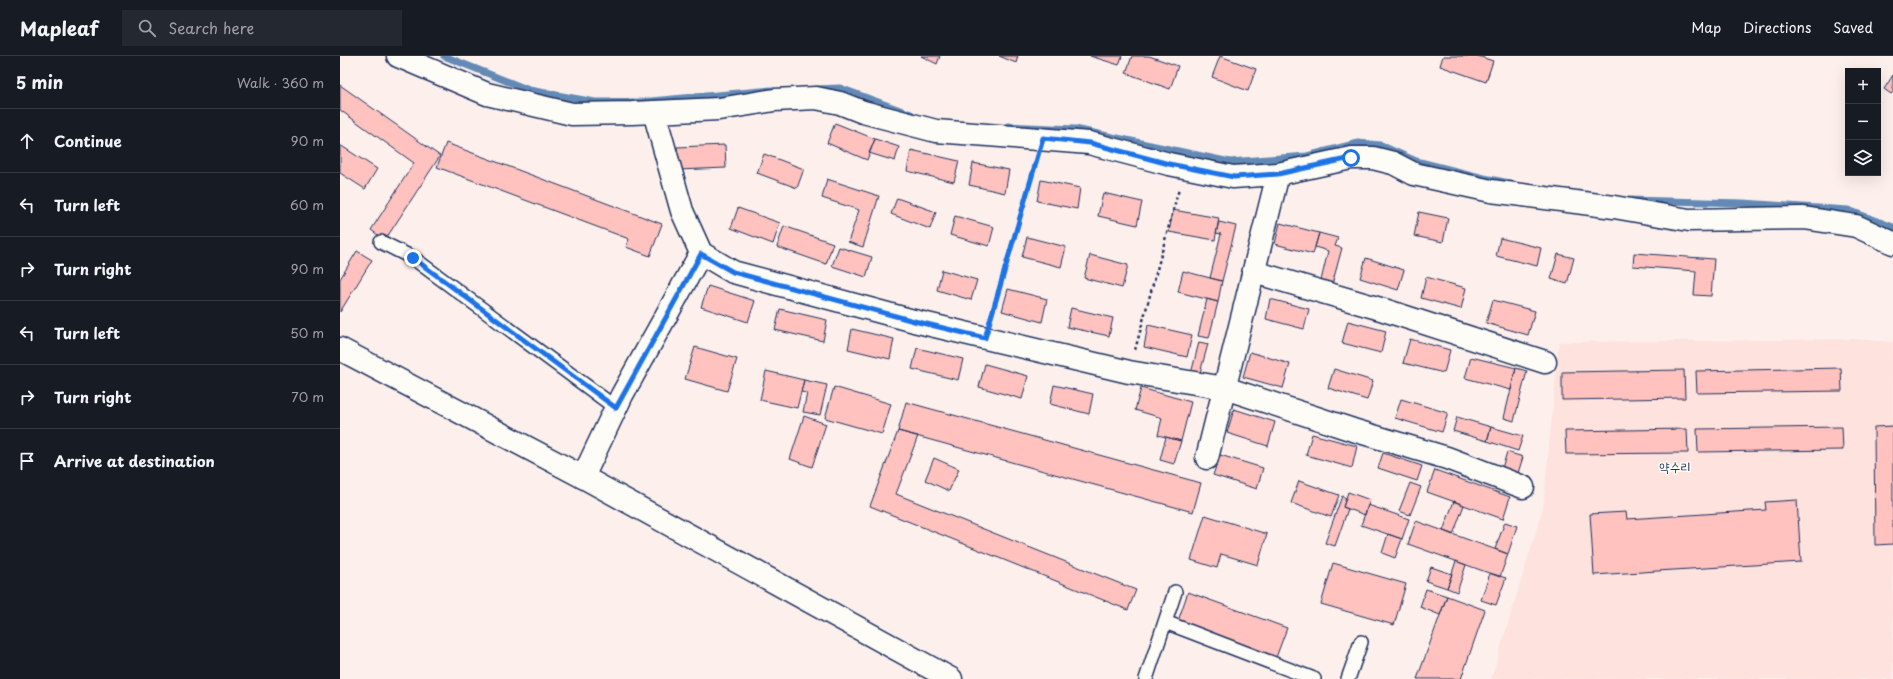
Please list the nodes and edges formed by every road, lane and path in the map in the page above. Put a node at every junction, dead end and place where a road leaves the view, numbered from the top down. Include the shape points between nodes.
1 (398, 56) edge
2 (654, 112) junction
3 (1043, 138) junction
4 (1185, 167) junction
5 (1278, 174) junction
6 (381, 242) dead end
7 (1893, 243) edge
8 (701, 254) junction
9 (1254, 272) junction
10 (985, 338) junction
11 (340, 349) edge
12 (1545, 362) dead end
13 (1129, 372) junction
14 (1225, 388) junction
15 (616, 408) junction
16 (1207, 458) dead end
17 (583, 477) junction
18 (1523, 487) dead end
19 (1174, 592) dead end
20 (1165, 622) junction
21 (1361, 642) dead end
22 (951, 679) edge
23 (1146, 679) edge
24 (1314, 679) edge
25 (1348, 679) edge

1 - 2 street via 487,94 572,114
2 - 3 street via 719,109 774,100 816,98 936,131
2 - 8 street via 682,211
3 - 4 street via 1090,143
3 - 10 path
4 - 5 street via 1234,177
4 - 13 path
5 - 7 street via 1351,158 1373,158 1392,163 1414,174 1491,191 1689,220 1804,218 1856,226
5 - 9 street
6 - 15 lane via 413,258
8 - 10 street via 733,272
8 - 15 street
9 - 12 street via 1384,310
9 - 14 street
10 - 13 street
11 - 17 street
13 - 14 street
14 - 16 street
14 - 18 street via 1447,458
15 - 17 street
17 - 22 street
19 - 20 lane
20 - 23 lane
20 - 24 lane
21 - 25 lane

